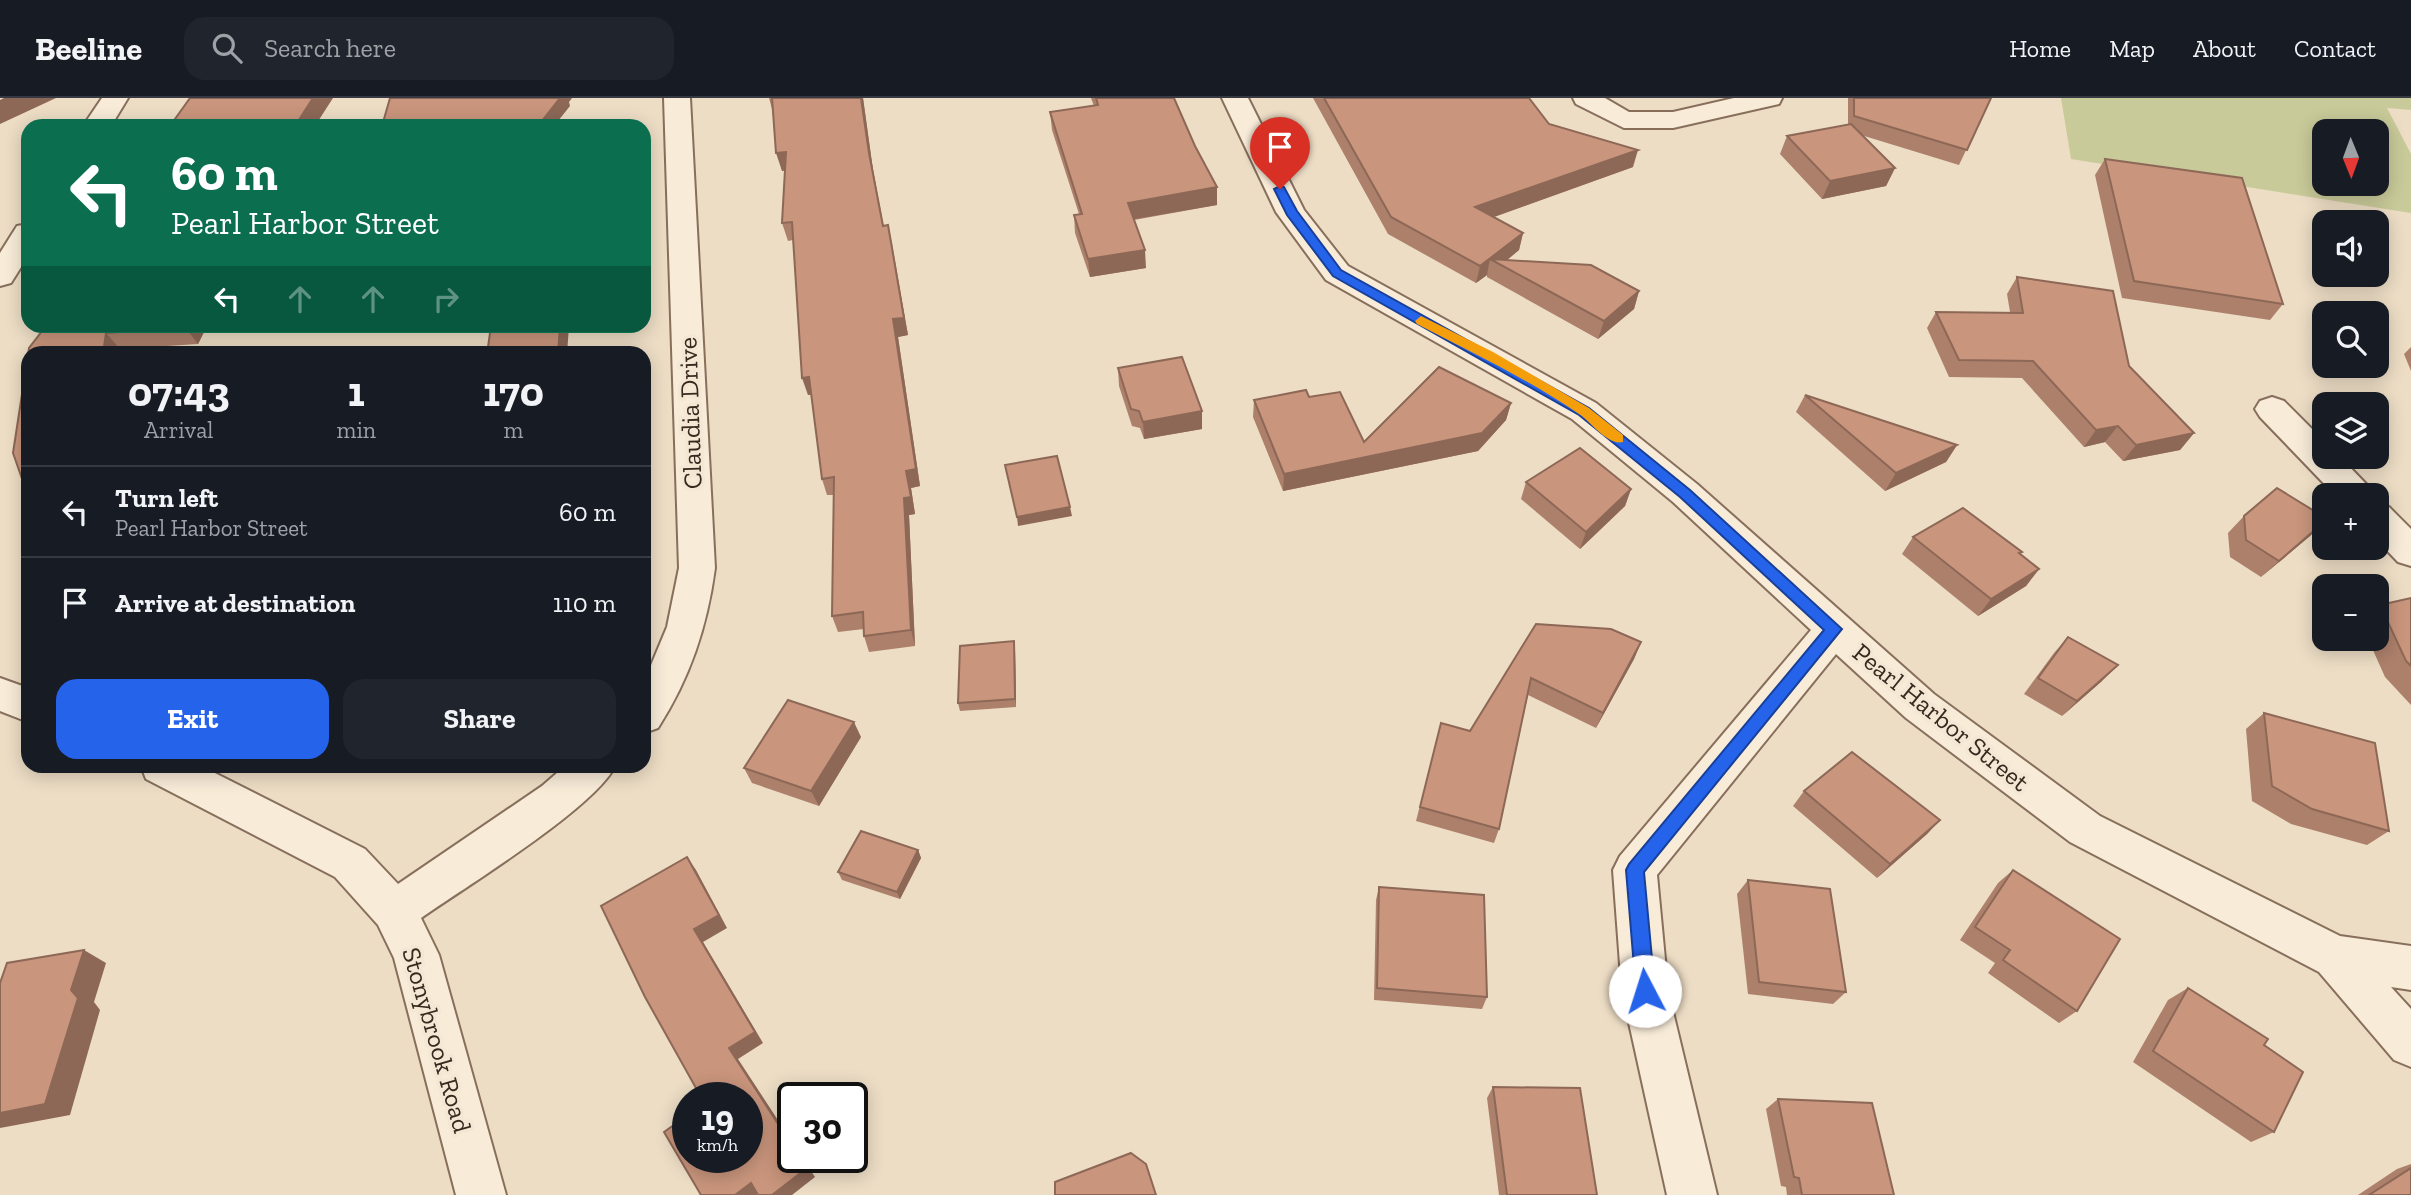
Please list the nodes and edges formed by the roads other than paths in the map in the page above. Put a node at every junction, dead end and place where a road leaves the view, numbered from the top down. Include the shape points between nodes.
1 (115, 98) edge
2 (677, 98) edge
3 (1235, 98) edge
4 (1586, 98) edge
5 (1769, 98) edge
6 (102, 119) edge
7 (21, 244) edge
8 (0, 276) edge
9 (2272, 409) dead end
10 (2344, 483) edge
11 (2389, 529) edge
12 (2411, 551) edge
13 (1834, 629) junction
14 (0, 694) edge
15 (21, 702) edge
16 (651, 705) edge
17 (175, 773) edge
18 (587, 773) edge
19 (394, 911) junction
20 (2335, 957) junction
21 (2411, 968) edge
22 (2411, 1044) edge
23 (481, 1195) edge
24 (1692, 1195) edge

1 - 6 street
2 - 16 street, Claudia Drive via 697,568 691,616 674,667
3 - 13 street, Pearl Harbor Street via 1291,212 1337,273 1584,411 1685,493
4 - 5 street via 1624,120 1672,120
7 - 8 street
9 - 10 street
11 - 12 street
13 - 20 street, Pearl Harbor Street via 1920,706 2085,829
13 - 24 street via 1635,870 1645,991
14 - 15 street
17 - 19 street, Stonybrook Road via 350,863
18 - 19 street via 557,799
19 - 23 street, Stonybrook Road via 416,955
20 - 21 street
20 - 22 street, Pearl Harbor Street

